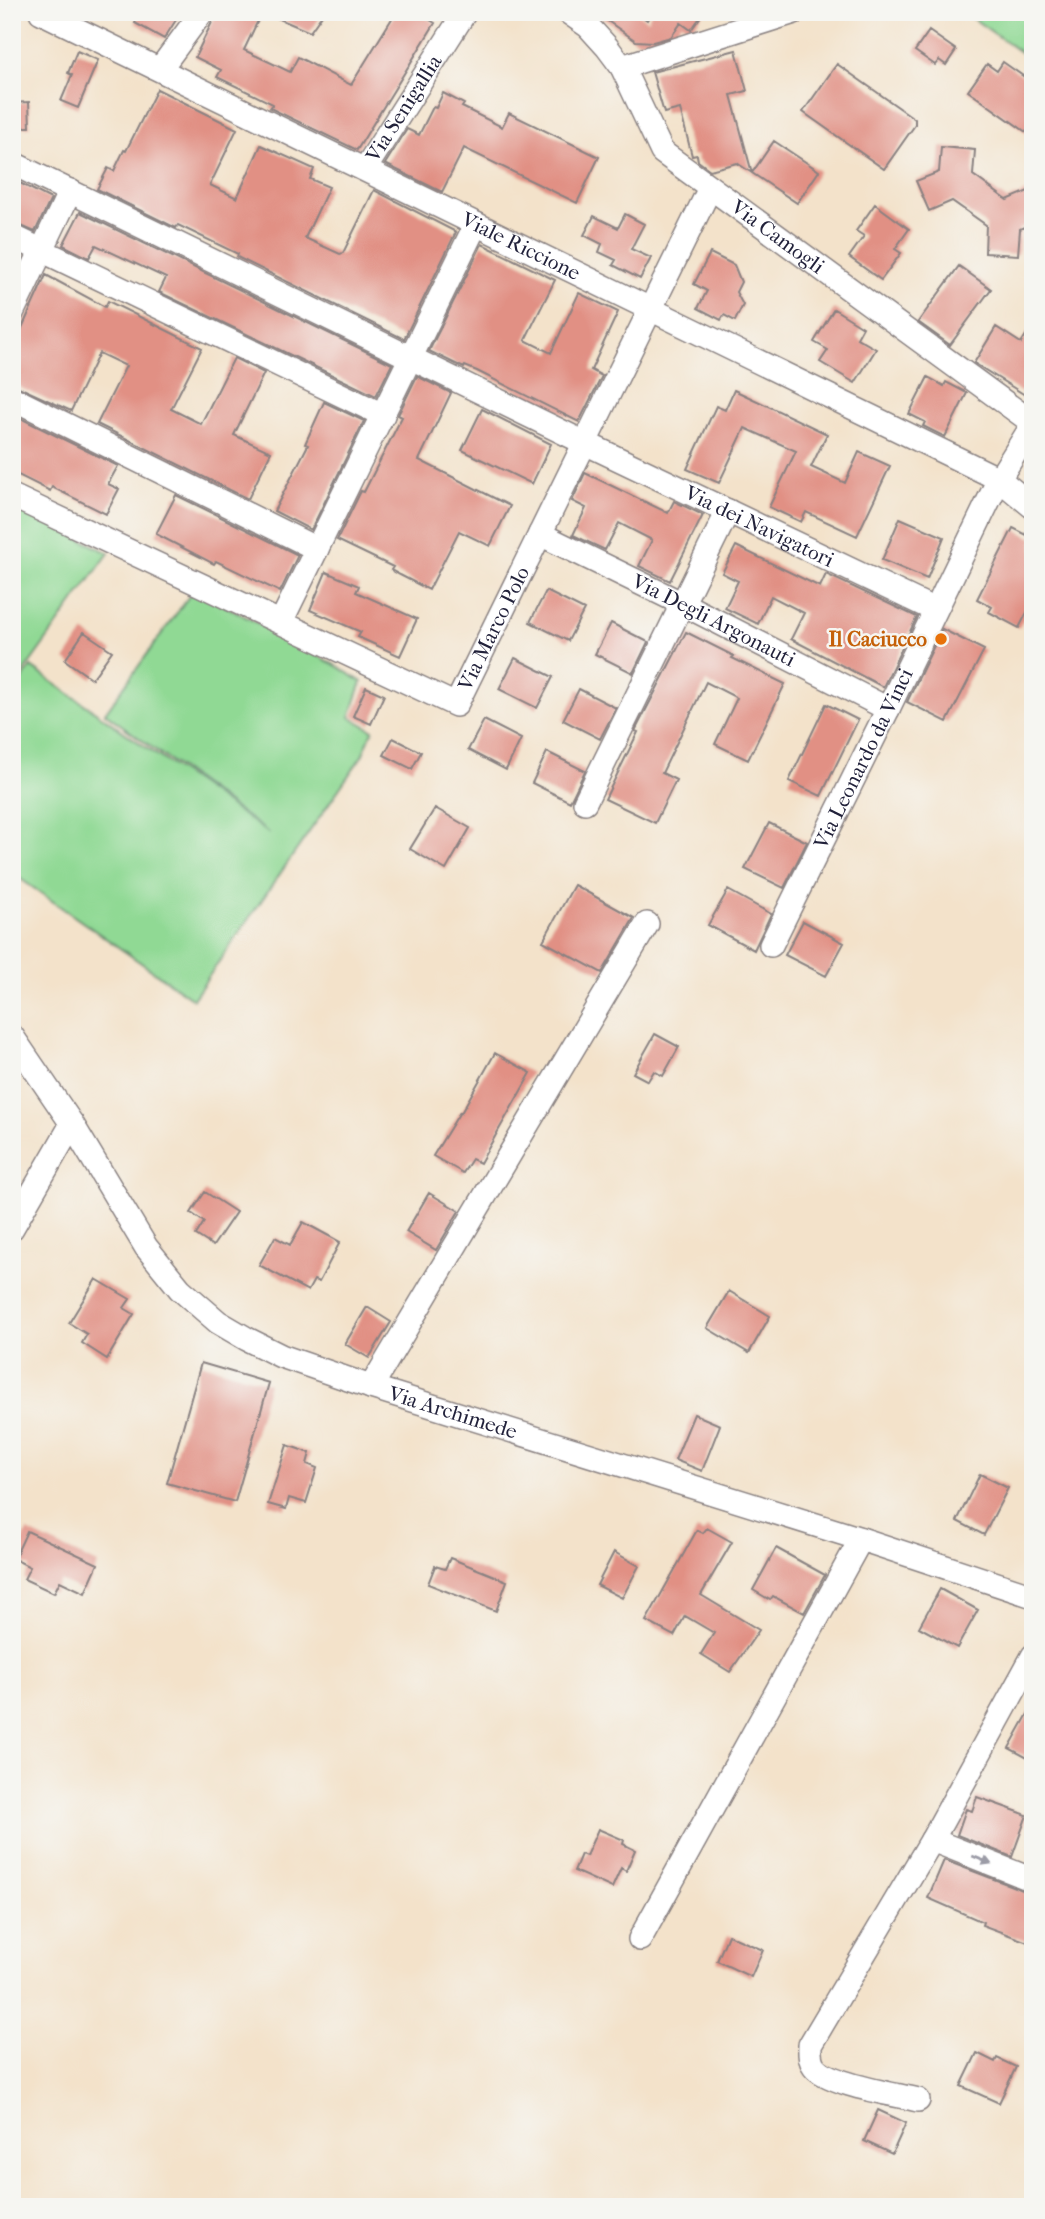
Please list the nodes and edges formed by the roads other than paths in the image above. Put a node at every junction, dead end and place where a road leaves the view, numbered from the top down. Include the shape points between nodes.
1 (41, 12) edge
2 (202, 12) edge
3 (465, 12) edge
4 (568, 12) edge
5 (794, 12) edge
6 (753, 17) edge
7 (622, 67) junction
8 (160, 69) junction
9 (12, 163) edge
10 (365, 169) junction
11 (710, 188) junction
12 (70, 191) junction
13 (476, 224) junction
14 (12, 236) edge
15 (43, 252) junction
16 (649, 309) junction
17 (12, 313) edge
18 (411, 356) junction
19 (12, 398) edge
20 (383, 415) junction
21 (1033, 424) edge
22 (585, 443) junction
23 (999, 480) junction
24 (12, 496) edge
25 (1033, 507) edge
26 (728, 511) junction
27 (540, 534) junction
28 (317, 548) junction
29 (683, 604) junction
30 (934, 610) junction
31 (281, 622) junction
32 (888, 709) junction
33 (585, 802) dead end
34 (647, 924) dead end
35 (771, 945) dead end
36 (12, 1037) edge
37 (72, 1124) junction
38 (12, 1228) edge
39 (371, 1387) junction
40 (861, 1539) junction
41 (1033, 1597) edge
42 (1033, 1656) edge
43 (932, 1840) junction
44 (1033, 1880) edge
45 (640, 1939) dead end
46 (918, 2099) dead end

1 - 8 street, Viale Riccione
2 - 8 street
3 - 10 street, Via Senigallia
4 - 7 street, Via Camogli via 588,26
5 - 6 street
6 - 7 street
7 - 11 street, Via Camogli via 662,152
8 - 10 street, Viale Riccione
9 - 12 street, Via dei Navigatori
10 - 13 street, Viale Riccione
11 - 16 street, Via Marco Polo
11 - 21 street, Via Camogli
12 - 15 street
12 - 18 street, Via dei Navigatori
13 - 16 street, Viale Riccione
13 - 18 street
14 - 15 street
15 - 17 street
15 - 20 street
16 - 22 street, Via Marco Polo
16 - 23 street, Viale Riccione
18 - 20 street
18 - 22 street, Via dei Navigatori
19 - 28 street
20 - 28 street
21 - 23 street, Via Leonardo da Vinci
22 - 26 street, Via dei Navigatori
22 - 27 street, Via Marco Polo
23 - 25 street, Viale Riccione
23 - 30 street, Via Leonardo da Vinci
24 - 31 street, Via Marco Polo
26 - 29 street
26 - 30 street, Via dei Navigatori
27 - 29 street, Via Degli Argonauti
27 - 31 street, Via Marco Polo via 456,705
28 - 31 street
29 - 32 street, Via Degli Argonauti
29 - 33 street
30 - 32 street, Via Leonardo da Vinci
32 - 35 street, Via Leonardo da Vinci
34 - 39 street
36 - 37 street, Via Archimede
37 - 38 street
37 - 39 street, Via Archimede via 146,1247 180,1289 218,1322 247,1339 281,1356
39 - 40 street, Via Archimede
40 - 41 street, Via Archimede
40 - 45 street
42 - 43 street
43 -> 44 street
43 - 46 street via 810,2045 813,2065 835,2080

